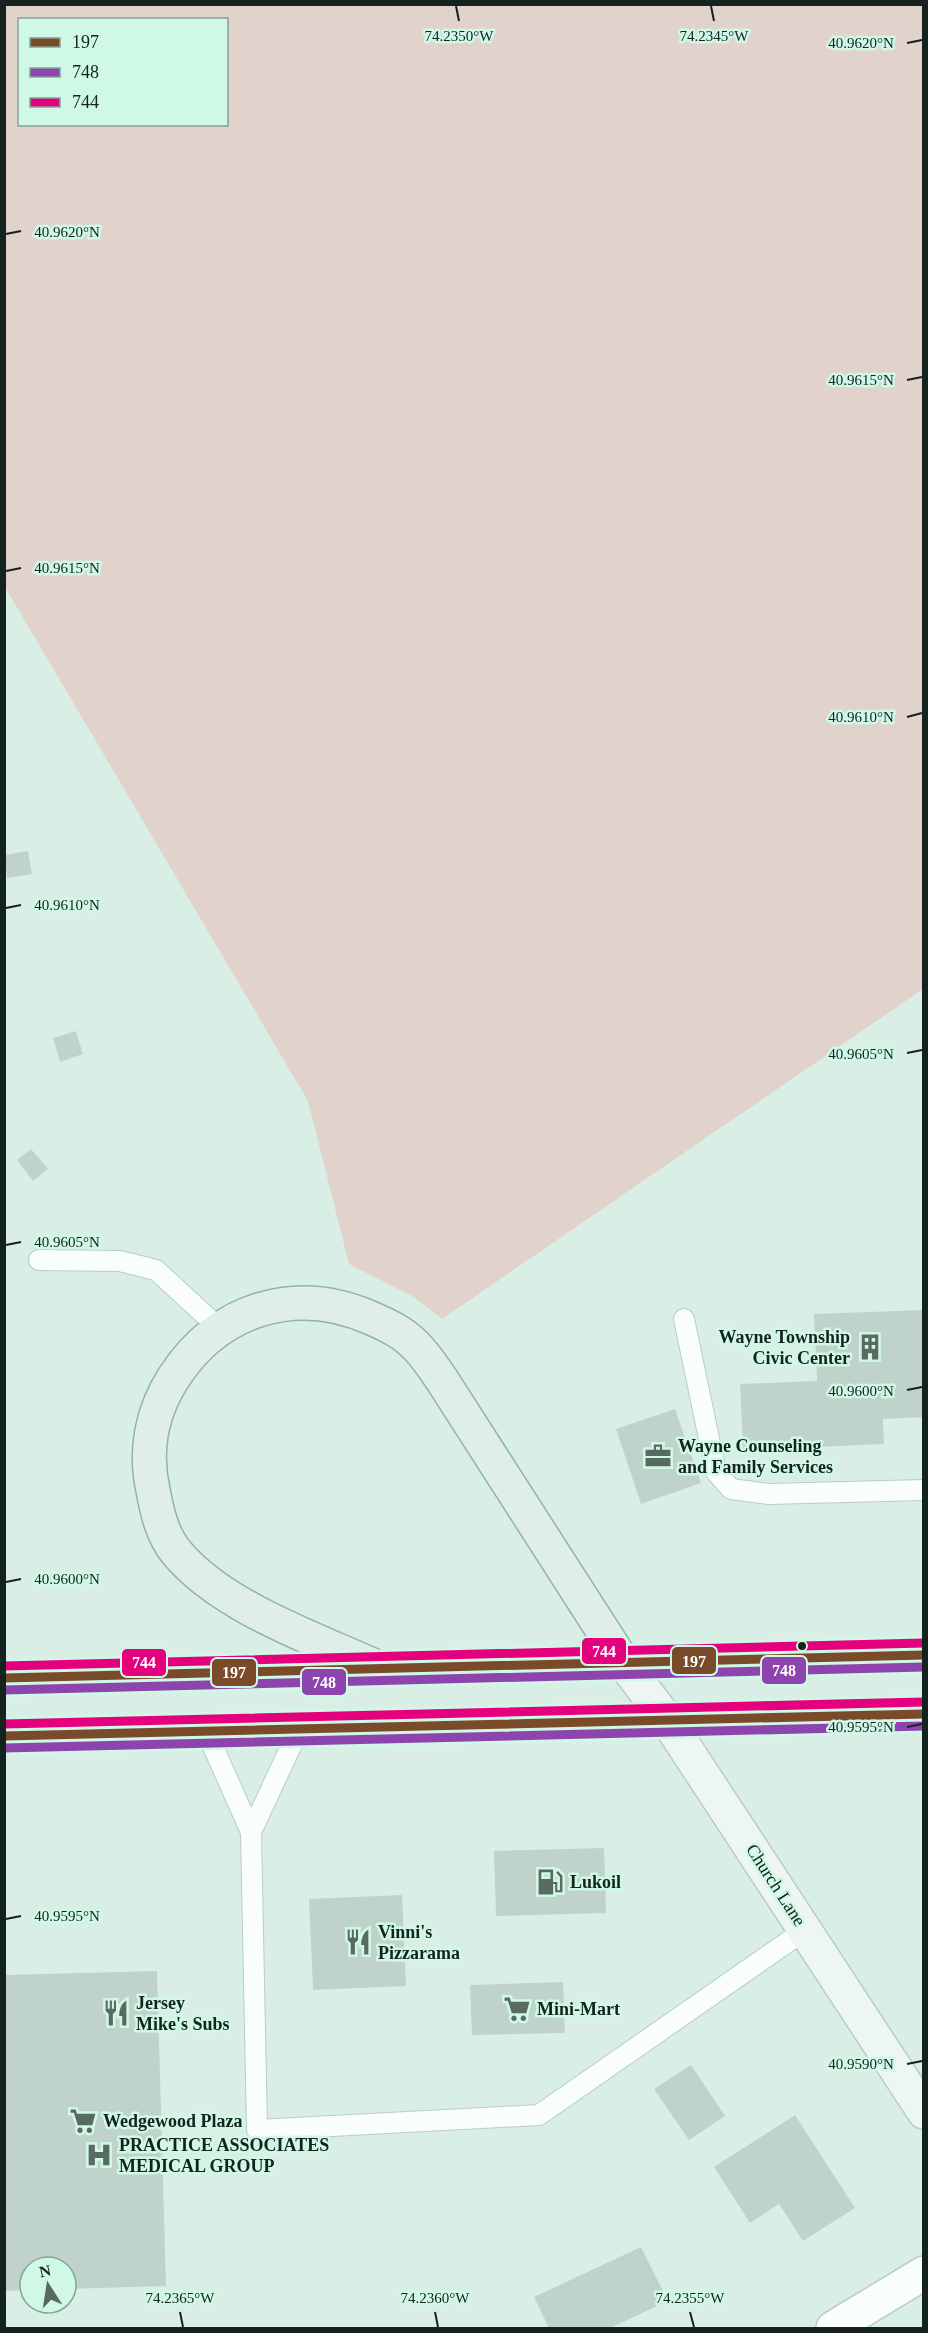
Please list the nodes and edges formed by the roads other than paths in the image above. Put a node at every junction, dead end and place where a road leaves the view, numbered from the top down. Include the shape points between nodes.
1 (39, 1260) dead end
2 (684, 1319) dead end
3 (219, 1328) junction
4 (924, 1490) edge
5 (924, 1655) edge
6 (623, 1662) junction
7 (381, 1669) junction
8 (4, 1678) edge
9 (924, 1714) edge
10 (667, 1720) junction
11 (299, 1729) junction
12 (206, 1731) junction
13 (4, 1736) edge
14 (251, 1832) junction
15 (805, 1930) junction
16 (924, 2112) edge
17 (924, 2273) edge
18 (833, 2328) edge

1 - 3 lane via 120,1261 156,1270
2 - 4 lane via 716,1472 731,1489 769,1494
3 - 6 main road via 262,1308 326,1304 352,1310 393,1328 412,1342 442,1380
3 - 7 main road via 183,1363 161,1401 151,1429 150,1476 159,1521 176,1552 206,1581 254,1611
5 - 6 main road
6 - 7 main road
6 - 10 street, Church Lane
7 - 8 main road
9 - 10 main road
10 - 11 main road
10 - 15 street, Church Lane
11 - 12 main road
11 - 14 lane
12 - 13 main road
12 - 14 lane
14 - 15 lane via 257,2130 539,2115
15 - 16 street, Church Lane
17 - 18 street

